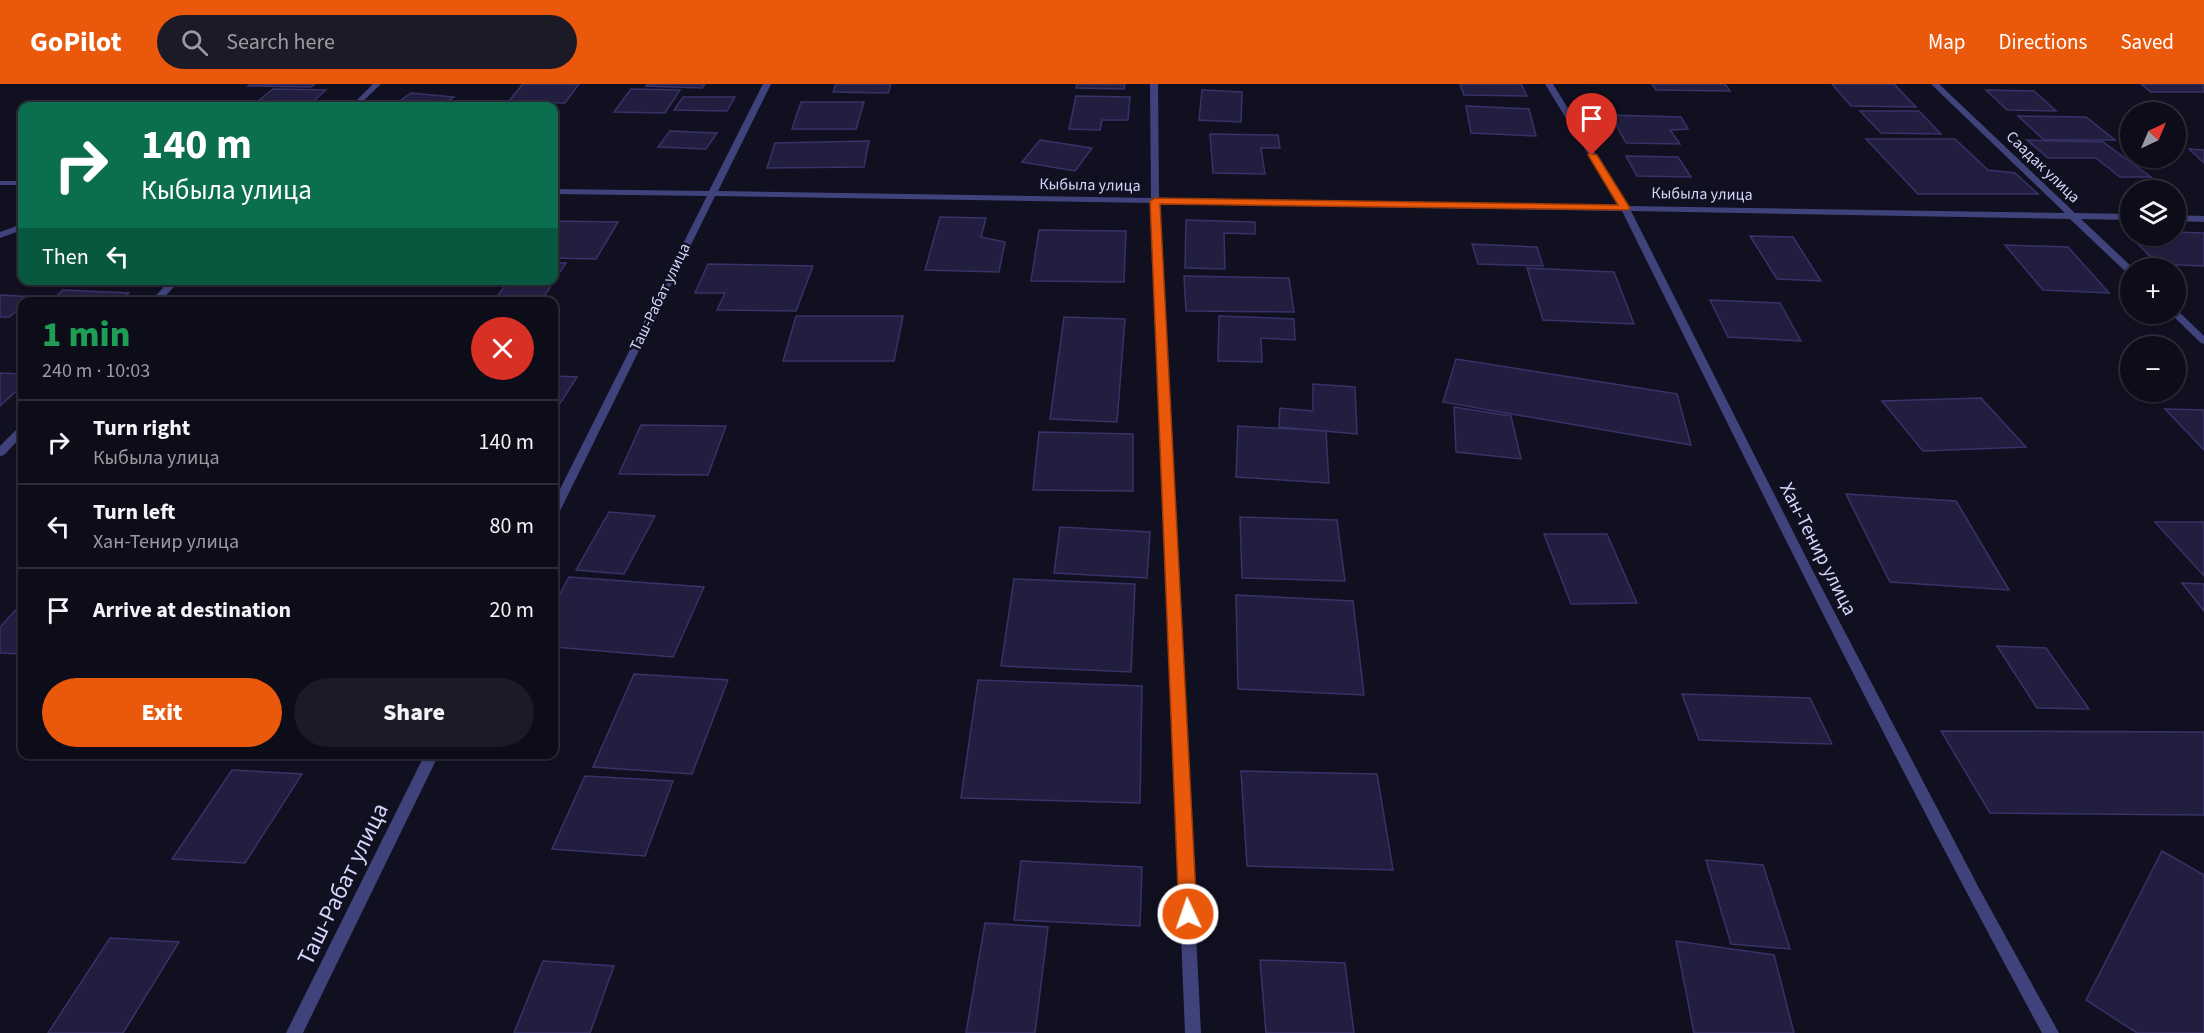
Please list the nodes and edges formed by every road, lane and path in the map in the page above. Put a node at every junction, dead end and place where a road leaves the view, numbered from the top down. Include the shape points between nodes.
1 (377, 84) edge
2 (767, 84) edge
3 (1154, 84) edge
4 (1549, 84) edge
5 (1935, 84) edge
6 (358, 102) edge
7 (0, 183) edge
8 (18, 183) edge
9 (558, 191) edge
10 (711, 194) junction
11 (1155, 201) junction
12 (1625, 208) junction
13 (2073, 216) junction
14 (2120, 217) edge
15 (2186, 218) edge
16 (2204, 219) edge
17 (18, 228) edge
18 (0, 235) edge
19 (2120, 261) edge
20 (171, 285) edge
21 (159, 297) edge
22 (2186, 324) edge
23 (2204, 341) edge
24 (18, 434) edge
25 (0, 452) edge
26 (558, 503) edge
27 (430, 759) edge
28 (294, 1033) edge
29 (1193, 1033) edge
30 (2051, 1033) edge

1 - 6 street
2 - 10 street, Таш-Рабат улица
3 - 11 street
4 - 12 street, Хан-Тенир улица
5 - 13 street, Саадак улица
7 - 8 street
9 - 10 street, Кыбыла улица
10 - 11 street, Кыбыла улица
10 - 26 street, Таш-Рабат улица
11 - 12 street, Кыбыла улица
11 - 29 street
12 - 13 street, Кыбыла улица
12 - 30 street, Хан-Тенир улица via 1814,585
13 - 14 street, Кыбыла улица
13 - 19 street, Саадак улица
15 - 16 street
17 - 18 street
20 - 21 street
22 - 23 street
24 - 25 street
27 - 28 street, Таш-Рабат улица

